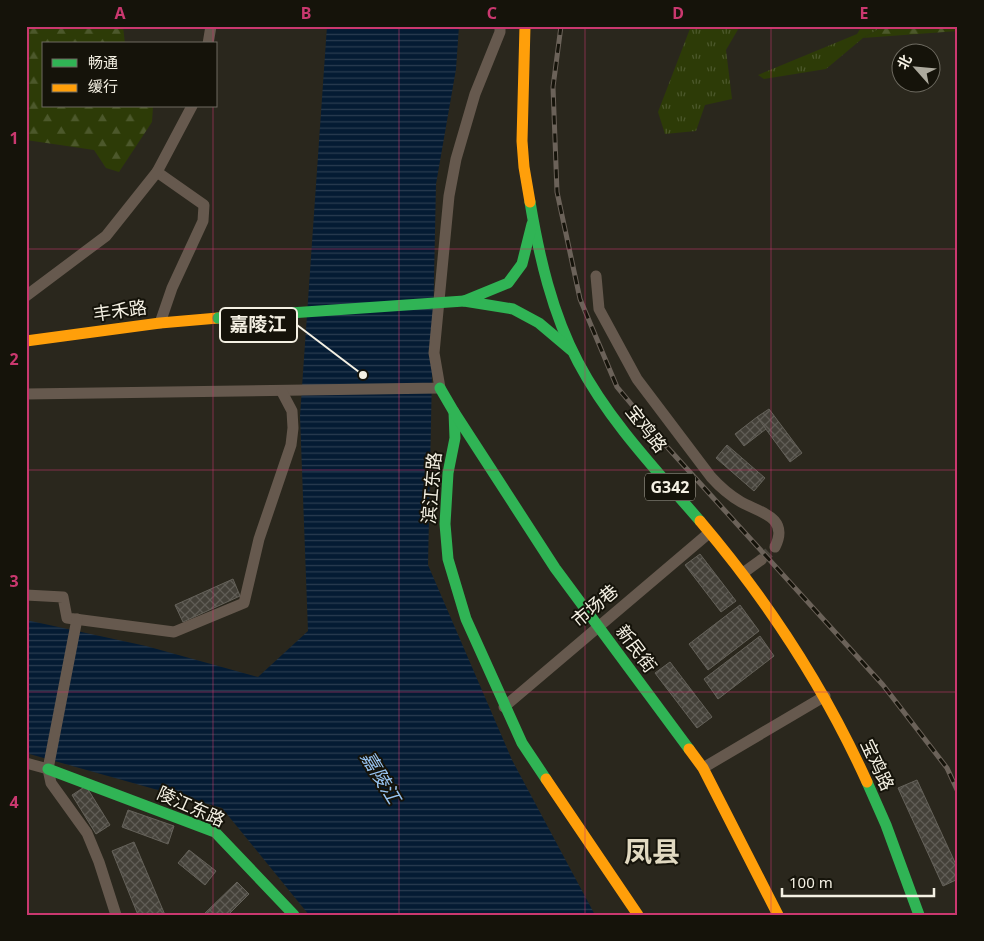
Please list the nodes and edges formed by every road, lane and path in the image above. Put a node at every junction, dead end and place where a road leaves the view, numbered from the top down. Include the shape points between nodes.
1 (211, 26) edge
2 (500, 26) edge
3 (525, 26) edge
4 (208, 42) edge
5 (191, 108) edge
6 (157, 172) junction
7 (533, 220) junction
8 (596, 276) dead end
9 (26, 296) edge
10 (464, 301) junction
11 (160, 323) junction
12 (26, 342) edge
13 (573, 352) junction
14 (435, 388) junction
15 (287, 392) junction
16 (26, 394) edge
17 (454, 412) junction
18 (709, 533) junction
19 (775, 546) dead end
20 (761, 560) tunnel mouth
21 (743, 573) junction
22 (26, 595) edge
23 (76, 619) junction
24 (598, 627) junction
25 (824, 696) junction
26 (504, 706) junction
27 (26, 763) edge
28 (703, 768) junction
29 (48, 769) junction
30 (116, 915) edge
31 (294, 915) edge
32 (638, 915) edge
33 (778, 915) edge
34 (918, 915) edge

1 - 4 street
2 - 14 street, 滨江东路 via 475,94 449,196 434,353
3 - 7 main road, 宝鸡路 / G342 via 523,158
5 - 6 street
6 - 9 street via 106,236
6 - 11 street via 204,206 203,221 172,288
7 - 10 main road via 522,264 508,283
7 - 13 main road, 宝鸡路 / G342 via 548,286
8 - 19 street via 599,308 637,379 720,487 773,518 778,534
10 - 11 main road, 丰禾路, bridge
10 - 13 main road via 513,309 539,323
11 - 12 main road, 丰禾路
13 - 18 main road, 宝鸡路 / G342 via 602,401
14 - 15 street
14 - 17 main road, 滨江东路
15 - 16 street
15 - 23 street via 292,411 291,444 259,539 244,603 174,632
17 - 24 main road, 新民街 via 555,568
17 - 26 main road, 滨江东路 via 455,438 448,473 445,524 448,559 466,619
18 - 21 main road, 宝鸡路 / G342
18 - 24 street, 市场巷
20 - 21 street
21 - 25 main road, 宝鸡路 / G342
22 - 23 street via 63,597 67,618
23 - 29 street
24 - 26 street, 市场巷
24 - 28 main road, 新民街
25 - 28 street
25 - 34 main road, 宝鸡路 / G342 via 869,787
26 - 32 main road, 滨江东路 via 522,743
27 - 29 street
28 - 33 main road, 新民街
29 - 30 street via 50,783 87,833
29 - 31 main road, 陵江东路 via 214,832

